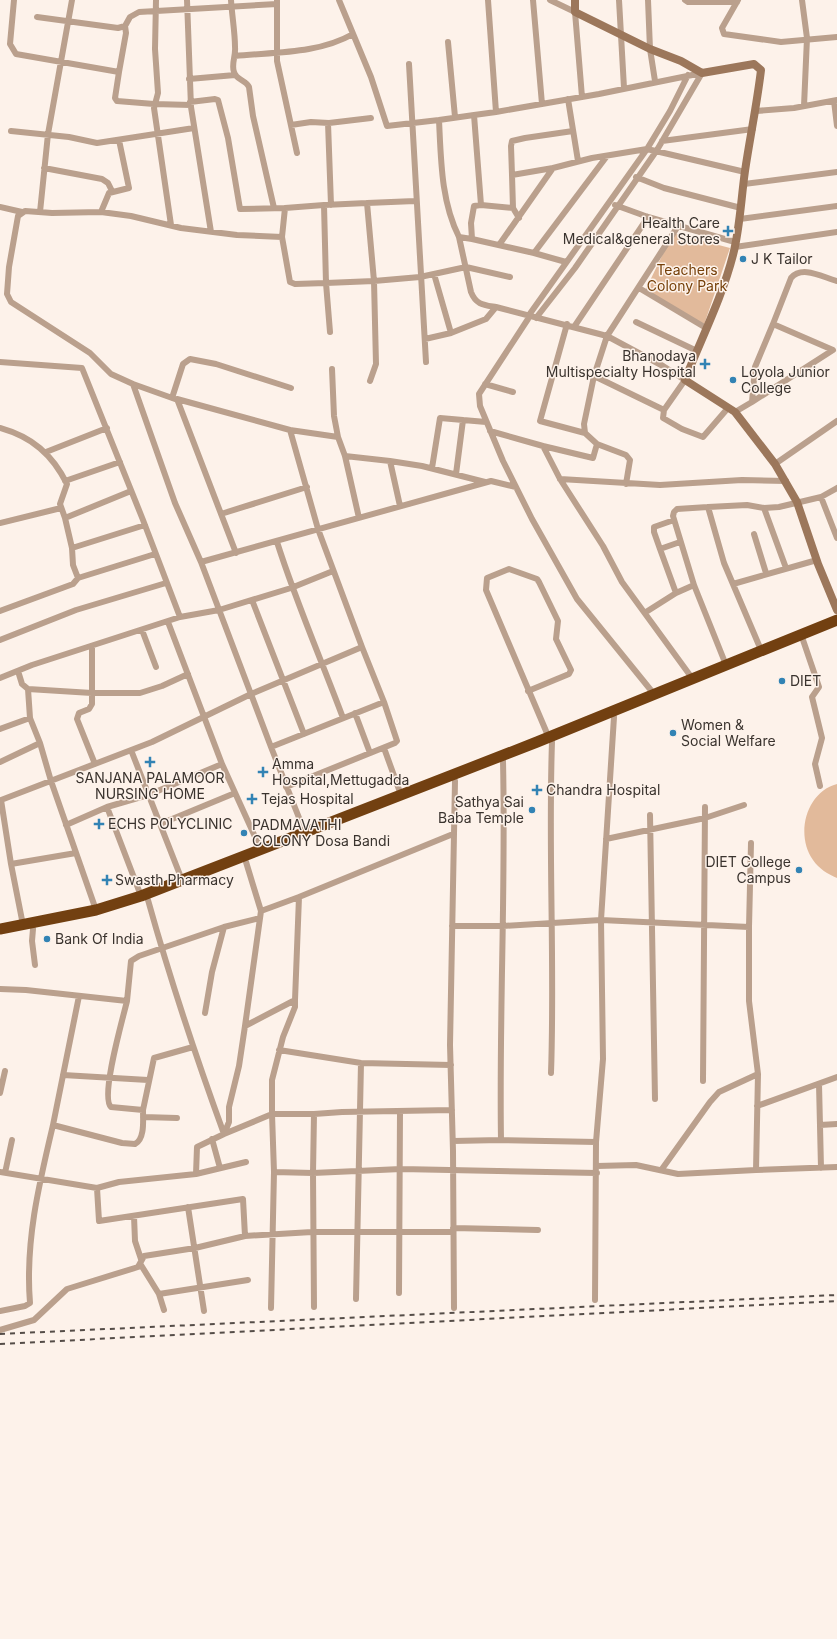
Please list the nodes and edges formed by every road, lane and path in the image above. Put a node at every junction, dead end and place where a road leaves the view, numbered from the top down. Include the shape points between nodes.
1 (14, 0) edge
2 (72, 0) edge
3 (156, 0) edge
4 (187, 0) edge
5 (231, 0) edge
6 (339, 0) edge
7 (488, 0) edge
8 (533, 0) edge
9 (550, 0) edge
10 (575, 0) edge
11 (618, 0) edge
12 (648, 0) edge
13 (685, 0) edge
14 (802, 0) edge
15 (737, 1) edge
16 (277, 2) edge
17 (232, 7) junction
18 (187, 10) junction
19 (156, 12) junction
20 (575, 12) junction
21 (37, 17) dead end
22 (67, 22) junction
23 (125, 26) junction
24 (353, 34) junction
25 (620, 35) junction
26 (837, 37) edge
27 (807, 39) junction
28 (448, 42) dead end
29 (650, 49) junction
30 (276, 54) junction
31 (235, 56) junction
32 (61, 61) junction
33 (409, 64) dead end
34 (119, 72) junction
35 (702, 73) junction
36 (235, 75) junction
37 (688, 75) junction
38 (189, 79) junction
39 (655, 81) junction
40 (624, 88) junction
41 (582, 97) junction
42 (568, 99) junction
43 (836, 100) edge
44 (190, 103) junction
45 (154, 104) junction
46 (542, 104) junction
47 (804, 106) junction
48 (681, 110) junction
49 (670, 111) junction
50 (496, 112) junction
51 (756, 112) junction
52 (474, 115) junction
53 (455, 117) junction
54 (371, 118) dead end
55 (439, 120) junction
56 (328, 123) junction
57 (413, 123) junction
58 (291, 125) junction
59 (837, 126) edge
60 (194, 128) junction
61 (11, 130) dead end
62 (753, 130) junction
63 (573, 131) junction
64 (48, 134) junction
65 (156, 134) junction
66 (119, 140) junction
67 (662, 141) junction
68 (647, 149) junction
69 (657, 150) junction
70 (297, 153) dead end
71 (608, 156) junction
72 (578, 161) junction
73 (44, 168) junction
74 (553, 168) junction
75 (745, 172) junction
76 (837, 172) edge
77 (512, 175) junction
78 (636, 177) junction
79 (744, 184) junction
80 (112, 191) junction
81 (415, 201) junction
82 (367, 203) junction
83 (608, 203) junction
84 (324, 205) junction
85 (331, 205) junction
86 (481, 205) junction
87 (617, 206) junction
88 (837, 206) edge
89 (0, 207) edge
90 (274, 208) junction
91 (285, 208) junction
92 (514, 208) junction
93 (741, 208) junction
94 (22, 212) junction
95 (40, 212) junction
96 (101, 212) junction
97 (648, 217) junction
98 (519, 218) junction
99 (740, 219) junction
100 (171, 225) junction
101 (678, 226) junction
102 (211, 232) junction
103 (837, 232) edge
104 (282, 238) junction
105 (459, 238) junction
106 (472, 239) junction
107 (499, 245) junction
108 (735, 245) junction
109 (534, 253) junction
110 (566, 262) junction
111 (466, 267) junction
112 (434, 274) junction
113 (420, 277) junction
114 (510, 277) dead end
115 (374, 281) junction
116 (837, 281) edge
117 (326, 283) junction
118 (639, 288) junction
119 (496, 307) junction
120 (529, 317) junction
121 (538, 317) junction
122 (636, 322) dead end
123 (567, 324) junction
124 (773, 324) junction
125 (574, 326) junction
126 (706, 328) junction
127 (330, 332) dead end
128 (451, 332) junction
129 (607, 336) junction
130 (425, 339) junction
131 (836, 349) edge
132 (697, 351) junction
133 (0, 362) edge
134 (426, 362) dead end
135 (332, 370) dead end
136 (594, 376) junction
137 (685, 380) junction
138 (370, 381) dead end
139 (133, 384) junction
140 (485, 384) junction
141 (291, 388) dead end
142 (513, 392) dead end
143 (174, 398) junction
144 (752, 402) junction
145 (664, 410) junction
146 (732, 410) junction
147 (463, 420) junction
148 (837, 421) edge
149 (486, 422) junction
150 (0, 428) edge
151 (107, 428) junction
152 (290, 430) junction
153 (490, 431) junction
154 (585, 433) junction
155 (338, 437) junction
156 (598, 444) junction
157 (543, 446) junction
158 (46, 452) junction
159 (345, 456) junction
160 (390, 461) junction
161 (120, 462) junction
162 (775, 464) junction
163 (432, 468) junction
164 (456, 474) junction
165 (560, 479) junction
166 (65, 481) junction
167 (786, 481) junction
168 (486, 482) junction
169 (626, 484) junction
170 (306, 487) junction
171 (516, 487) junction
172 (837, 488) edge
173 (131, 491) junction
174 (821, 497) junction
175 (797, 502) junction
176 (400, 506) junction
177 (708, 507) junction
178 (61, 508) junction
179 (764, 508) junction
180 (221, 514) junction
181 (66, 518) junction
182 (359, 518) junction
183 (674, 520) junction
184 (0, 523) edge
185 (145, 525) junction
186 (318, 529) junction
187 (754, 534) dead end
188 (837, 538) edge
189 (277, 542) junction
190 (680, 542) junction
191 (72, 548) junction
192 (660, 549) junction
193 (236, 553) junction
194 (156, 554) junction
195 (817, 560) junction
196 (201, 562) junction
197 (786, 568) junction
198 (333, 571) junction
199 (766, 574) junction
200 (78, 578) junction
201 (166, 583) junction
202 (733, 584) junction
203 (694, 585) junction
204 (291, 588) junction
205 (676, 593) junction
206 (252, 600) junction
207 (219, 610) junction
208 (837, 610) edge
209 (0, 611) edge
210 (646, 612) junction
211 (180, 618) junction
212 (837, 620) edge
213 (168, 622) junction
214 (837, 626) edge
215 (142, 630) junction
216 (0, 640) edge
217 (803, 640) junction
218 (92, 646) junction
219 (362, 647) junction
220 (761, 650) junction
221 (726, 664) junction
222 (324, 665) junction
223 (156, 667) dead end
224 (18, 671) junction
225 (188, 674) junction
226 (0, 678) edge
227 (692, 678) junction
228 (283, 680) junction
229 (28, 689) junction
230 (528, 691) junction
231 (92, 693) junction
232 (251, 694) junction
233 (654, 694) junction
234 (384, 702) junction
235 (355, 713) junction
236 (613, 715) junction
237 (203, 716) junction
238 (30, 718) junction
239 (343, 718) junction
240 (0, 729) edge
241 (304, 734) junction
242 (550, 740) junction
243 (40, 743) junction
244 (270, 747) junction
245 (384, 748) junction
246 (131, 750) junction
247 (370, 753) junction
248 (503, 761) junction
249 (0, 762) edge
250 (95, 764) junction
251 (222, 764) junction
252 (51, 781) junction
253 (455, 781) junction
254 (820, 786) dead end
255 (286, 787) junction
256 (235, 793) junction
257 (401, 794) junction
258 (148, 795) junction
259 (1, 800) edge
260 (744, 805) dead end
261 (107, 807) junction
262 (705, 807) dead end
263 (650, 815) dead end
264 (705, 818) junction
265 (160, 824) junction
266 (66, 825) junction
267 (650, 831) junction
268 (453, 834) junction
269 (306, 835) junction
270 (606, 839) junction
271 (751, 843) dead end
272 (260, 850) junction
273 (76, 853) junction
274 (246, 862) junction
275 (11, 864) junction
276 (182, 880) junction
277 (299, 897) junction
278 (145, 898) junction
279 (96, 910) junction
280 (261, 911) junction
281 (260, 918) junction
282 (602, 920) junction
283 (651, 922) junction
284 (551, 923) junction
285 (704, 924) junction
286 (452, 926) junction
287 (503, 926) junction
288 (749, 926) junction
289 (28, 927) junction
290 (224, 927) junction
291 (0, 929) edge
292 (0, 935) edge
293 (162, 948) junction
294 (35, 965) dead end
295 (0, 990) edge
296 (79, 996) junction
297 (295, 1000) junction
298 (127, 1001) junction
299 (205, 1013) dead end
300 (245, 1026) junction
301 (193, 1047) junction
302 (279, 1050) junction
303 (361, 1063) junction
304 (450, 1065) junction
305 (5, 1071) dead end
306 (551, 1072) dead end
307 (758, 1074) junction
308 (64, 1075) junction
309 (837, 1077) edge
310 (109, 1078) junction
311 (148, 1080) junction
312 (703, 1082) dead end
313 (819, 1084) junction
314 (0, 1093) edge
315 (655, 1099) dead end
316 (757, 1106) junction
317 (143, 1110) junction
318 (452, 1110) junction
319 (400, 1111) junction
320 (360, 1112) junction
321 (272, 1114) junction
322 (314, 1114) junction
323 (143, 1117) junction
324 (177, 1118) dead end
325 (837, 1124) edge
326 (53, 1125) junction
327 (820, 1125) junction
328 (224, 1134) junction
329 (212, 1139) junction
330 (12, 1140) dead end
331 (501, 1140) junction
332 (453, 1141) junction
333 (596, 1142) junction
334 (246, 1162) dead end
335 (837, 1167) edge
336 (220, 1168) junction
337 (821, 1168) junction
338 (401, 1169) junction
339 (452, 1169) junction
340 (597, 1169) junction
341 (662, 1169) junction
342 (756, 1170) junction
343 (358, 1171) junction
344 (2, 1172) edge
345 (274, 1172) junction
346 (313, 1173) junction
347 (196, 1174) junction
348 (40, 1178) junction
349 (97, 1188) junction
350 (188, 1207) junction
351 (134, 1216) junction
352 (453, 1230) junction
353 (538, 1230) dead end
354 (312, 1232) junction
355 (356, 1232) junction
356 (400, 1232) junction
357 (272, 1234) junction
358 (245, 1236) junction
359 (195, 1248) junction
360 (141, 1262) junction
361 (248, 1280) dead end
362 (200, 1287) junction
363 (399, 1293) dead end
364 (159, 1294) junction
365 (356, 1299) dead end
366 (595, 1300) dead end
367 (314, 1307) dead end
368 (271, 1308) dead end
369 (454, 1308) dead end
370 (164, 1310) dead end
371 (0, 1311) edge
372 (204, 1311) dead end
373 (0, 1330) edge

1 - 32 street via 10,44 14,52 19,56
2 - 22 street
3 - 19 street
4 - 18 street
5 - 17 street
6 - 24 street
7 - 50 street
8 - 46 street
9 - 20 street
10 - 20 street
11 - 25 street
12 - 29 street
13 - 15 street
14 - 27 street
15 - 27 street via 722,28 724,34 781,42
16 - 17 street
16 - 30 street
17 - 18 street
17 - 31 street
18 - 19 street
18 - 38 street
19 - 23 street via 135,14
19 - 45 street via 158,93
20 - 25 street
20 - 41 street
21 - 22 street
22 - 23 street via 118,28
22 - 32 street
23 - 34 street
24 - 30 street via 332,43
24 - 57 street via 387,126
25 - 29 street
25 - 40 street
26 - 27 street
27 - 47 street
28 - 53 street
29 - 35 street via 681,61
29 - 39 street
30 - 31 street
30 - 58 street
31 - 36 street
32 - 34 street
32 - 64 street
33 - 57 street
34 - 45 street via 115,98 117,101
35 - 37 street
35 - 48 street
35 - 51 street via 754,64 760,67
36 - 38 street
36 - 90 street via 249,87
37 - 39 street
37 - 49 street
38 - 44 street
39 - 40 street
40 - 41 street
41 - 42 street
42 - 46 street
42 - 63 street
43 - 47 street
43 - 59 street
44 - 45 street
44 - 60 street
44 - 90 street via 216,99 220,103 240,209
45 - 65 street
46 - 50 street
47 - 51 street
48 - 49 street
48 - 67 street
49 - 68 street
50 - 52 street
51 - 62 street
52 - 53 street
52 - 86 street
53 - 55 street
54 - 56 street
55 - 57 street
55 - 105 street via 444,188 452,223
56 - 58 street
56 - 85 street
57 - 81 street
58 - 70 street
60 - 65 street
60 - 102 street
61 - 64 street
62 - 67 street
62 - 75 street
63 - 72 street
63 - 77 street via 512,142
64 - 66 street via 97,143
64 - 73 street
65 - 66 street
65 - 100 street
66 - 80 street via 129,187
67 - 69 street
68 - 69 street
68 - 71 street
68 - 83 street
69 - 75 street
69 - 78 street
71 - 72 street
71 - 109 street
72 - 74 street
73 - 80 street via 102,179 108,183
73 - 95 street
74 - 77 street
74 - 98 street
75 - 79 street
76 - 79 street
77 - 92 street
78 - 87 street
78 - 93 street via 664,188
79 - 93 street
80 - 96 street via 106,198
81 - 82 street
81 - 113 street
82 - 85 street
82 - 115 street
83 - 87 street
83 - 110 street
84 - 85 street
84 - 91 street
84 - 117 street
86 - 92 street
86 - 106 street via 474,206
87 - 97 street
87 - 121 street
88 - 99 street
89 - 94 street
90 - 91 street
91 - 104 street
92 - 98 street
93 - 99 street
94 - 95 street
94 - 139 street via 16,222 9,267 8,298 90,353 111,374
95 - 96 street
96 - 100 street
97 - 101 street
97 - 125 street
98 - 107 street
99 - 108 street
100 - 102 street
101 - 108 street
101 - 118 street
102 - 104 street
103 - 108 street
104 - 117 street via 290,282
105 - 106 street
105 - 111 street
106 - 107 street
107 - 109 street
108 - 126 street via 725,280
109 - 110 street
110 - 120 street
111 - 112 street
111 - 114 street
111 - 119 street via 475,300 480,304
112 - 113 street
112 - 128 street
113 - 115 street
113 - 130 street
115 - 117 street
115 - 138 street via 376,364
116 - 124 street via 802,271 796,272 791,278
117 - 127 street
118 - 126 street
118 - 129 street
119 - 120 street
119 - 128 street via 486,319
120 - 121 street
120 - 140 street
121 - 123 street
122 - 132 street
123 - 125 street
123 - 154 street via 540,421
124 - 131 street
124 - 144 street via 755,367
125 - 129 street
126 - 132 street
128 - 130 street
129 - 136 street
129 - 137 street
130 - 134 street
131 - 144 street
132 - 137 street
133 - 151 street via 82,368
135 - 155 street via 334,416
136 - 145 street
136 - 154 street via 584,414
137 - 145 street
137 - 146 street
139 - 143 street
139 - 196 street via 175,503
140 - 142 street
140 - 149 street via 480,394 480,406
141 - 143 street via 216,364 190,359 183,364
143 - 152 street
143 - 180 street
144 - 146 street
145 - 146 street via 663,418 703,437
146 - 162 street
147 - 149 street
147 - 163 street via 440,418
147 - 164 street
148 - 162 street
149 - 153 street
150 - 158 street via 19,433
151 - 158 street
151 - 161 street
152 - 155 street
152 - 170 street
153 - 157 street
153 - 171 street
154 - 156 street
155 - 159 street
156 - 157 street via 594,458
156 - 169 street via 629,458
157 - 165 street
158 - 166 street
159 - 160 street
159 - 182 street
160 - 163 street
160 - 176 street
161 - 166 street
161 - 173 street
162 - 167 street
163 - 164 street
164 - 168 street
165 - 169 street
165 - 210 street via 603,546 622,582
166 - 178 street via 67,484
167 - 169 street
167 - 175 street
168 - 171 street
168 - 176 street
170 - 180 street
170 - 186 street
171 - 233 street via 576,599
172 - 174 street
173 - 181 street
173 - 185 street
174 - 175 street
174 - 188 street
175 - 179 street
175 - 195 street
176 - 182 street
177 - 179 street via 747,504
177 - 183 street via 677,510 674,512
177 - 202 street via 724,563
178 - 181 street
178 - 184 street
179 - 197 street
180 - 193 street
181 - 191 street
182 - 186 street
183 - 190 street
183 - 192 street via 654,527
185 - 191 street
185 - 194 street
186 - 189 street
186 - 198 street
187 - 199 street
189 - 193 street
189 - 204 street
190 - 192 street
190 - 203 street
191 - 200 street via 73,566
192 - 205 street
193 - 196 street
194 - 200 street
194 - 201 street
195 - 197 street
195 - 208 street
196 - 207 street
197 - 199 street
198 - 204 street
198 - 219 street
199 - 202 street
200 - 209 street via 73,584
201 - 211 street
201 - 216 street via 76,610
202 - 220 street
203 - 205 street
203 - 221 street
204 - 206 street
204 - 222 street
205 - 210 street
206 - 207 street
206 - 228 street
207 - 211 street
207 - 232 street
210 - 227 street
211 - 213 street
212 - 220 highway
213 - 215 street
213 - 225 street
214 - 217 highway
215 - 218 street
215 - 223 street
217 - 236 highway
217 - 254 street via 819,687 812,697 822,738 815,764
218 - 224 street
218 - 231 street
219 - 222 street
219 - 234 street
220 - 221 highway
221 - 227 highway
222 - 228 street
222 - 239 street
224 - 226 street
224 - 229 street via 22,684
225 - 231 street via 140,693
225 - 237 street
227 - 233 highway
228 - 232 street
228 - 241 street
229 - 231 street
229 - 238 street
230 - 230 street via 486,590 487,578 509,568 539,582 558,621 556,638 571,670 569,674
230 - 242 street
231 - 250 street via 92,708 79,713 77,719
232 - 237 street
232 - 244 street
233 - 236 highway
234 - 235 street
234 - 245 street via 397,738 395,743
235 - 239 street
235 - 247 street
236 - 242 highway
236 - 270 street
237 - 246 street
237 - 251 street
238 - 240 street
238 - 243 street
239 - 241 street
241 - 244 street
242 - 248 highway
242 - 257 highway
242 - 284 street
243 - 249 street
243 - 252 street
244 - 255 street
245 - 247 street
245 - 257 street
246 - 250 street
246 - 258 street
247 - 255 street
248 - 253 highway
248 - 287 street
250 - 252 street
251 - 256 street
251 - 258 street
252 - 259 street
252 - 266 street
253 - 268 street
253 - 269 highway
255 - 269 street
256 - 265 street
256 - 272 street
257 - 269 highway
258 - 261 street
258 - 265 street
259 - 275 street
260 - 264 street
261 - 266 street
261 - 278 street
262 - 264 street
263 - 267 street
264 - 267 street
264 - 285 street
265 - 276 street
266 - 273 street
267 - 270 street
267 - 283 street
268 - 277 street
268 - 286 street
269 - 272 highway
269 - 274 highway
270 - 282 street
271 - 288 street
272 - 276 highway
273 - 275 street
273 - 279 street
274 - 278 highway
274 - 280 street
275 - 289 street
276 - 278 highway
277 - 280 street
277 - 297 street
278 - 279 highway
278 - 289 highway via 98,916
278 - 293 street
279 - 289 highway
280 - 281 street
281 - 290 street
281 - 300 street
282 - 283 street
282 - 284 street
282 - 333 street via 603,1059
283 - 285 street
283 - 315 street
284 - 287 street
284 - 306 street
285 - 288 street
285 - 312 street
286 - 287 street
286 - 304 street
287 - 331 street
288 - 307 street via 749,1001
289 - 291 highway
289 - 292 highway
289 - 294 street
290 - 293 street
290 - 299 street via 212,972
293 - 298 street via 139,956 130,963
293 - 301 street
295 - 296 street
296 - 298 street
296 - 308 street
297 - 300 street
297 - 302 street via 295,1007
298 - 310 street
300 - 328 street via 229,1108 229,1122
301 - 311 street via 156,1056 152,1061
301 - 328 street
302 - 303 street
302 - 321 street via 272,1080
303 - 304 street
303 - 320 street
304 - 318 street
305 - 314 street
307 - 316 street
307 - 341 street via 719,1092
308 - 310 street
308 - 326 street
309 - 313 street
310 - 311 street
310 - 317 street via 108,1105
311 - 317 street
313 - 316 street
313 - 327 street
316 - 342 street
317 - 323 street
318 - 319 street
318 - 332 street
319 - 320 street
319 - 338 street
320 - 322 street
320 - 343 street
321 - 322 street
321 - 328 street
321 - 345 street
322 - 346 street
323 - 324 street
323 - 326 street via 142,1135 135,1144
325 - 327 street
326 - 348 street
327 - 337 street
328 - 329 street
329 - 336 street
329 - 347 street via 197,1147
330 - 344 street
331 - 332 street
331 - 333 street
332 - 339 street
333 - 340 street
334 - 336 street
335 - 337 street
336 - 347 street
337 - 342 street
338 - 339 street
338 - 343 street
338 - 356 street
339 - 340 street
339 - 352 street
340 - 341 street via 636,1165
340 - 366 street
341 - 342 street via 678,1174
343 - 346 street
343 - 355 street
344 - 348 street
345 - 346 street
345 - 357 street
346 - 354 street
347 - 349 street via 119,1182
348 - 349 street
348 - 371 street via 31,1233 28,1272 30,1303
349 - 351 street via 99,1221
350 - 351 street
350 - 358 street via 243,1199
350 - 359 street
351 - 360 street
352 - 353 street
352 - 356 street
352 - 369 street
354 - 355 street
354 - 357 street
354 - 367 street
355 - 356 street
355 - 365 street
356 - 363 street
357 - 358 street
357 - 368 street
358 - 359 street
359 - 360 street via 144,1256
359 - 362 street
360 - 364 street
360 - 373 street via 67,1289 34,1320
361 - 362 street
362 - 364 street
362 - 372 street
364 - 370 street

